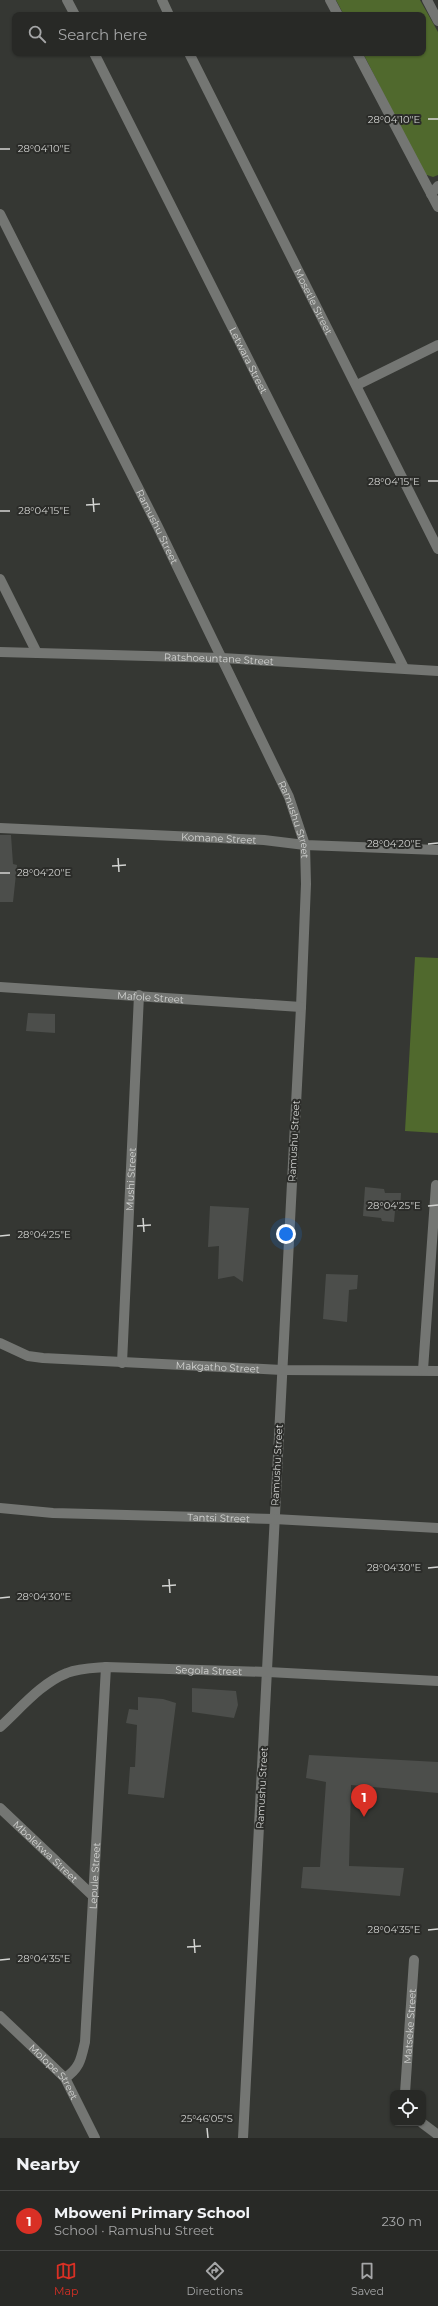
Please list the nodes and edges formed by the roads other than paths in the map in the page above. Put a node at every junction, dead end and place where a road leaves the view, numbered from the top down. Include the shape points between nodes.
1 (67, 0) edge
2 (162, 0) edge
3 (330, 0) edge
4 (427, 0) edge
5 (73, 12) edge
6 (168, 12) edge
7 (336, 12) edge
8 (438, 21) edge
9 (96, 56) edge
10 (191, 56) edge
11 (359, 56) edge
12 (438, 186) edge
13 (431, 194) junction
14 (438, 207) edge
15 (0, 214) edge
16 (438, 345) edge
17 (357, 385) junction
18 (438, 549) edge
19 (0, 580) edge
20 (0, 652) edge
21 (37, 653) junction
22 (222, 658) junction
23 (404, 668) junction
24 (438, 671) edge
25 (0, 828) edge
26 (305, 845) junction
27 (438, 850) edge
28 (0, 987) edge
29 (139, 995) junction
30 (301, 1007) junction
31 (436, 1185) dead end
32 (0, 1343) edge
33 (122, 1363) junction
34 (282, 1370) junction
35 (423, 1370) junction
36 (438, 1371) edge
37 (0, 1508) edge
38 (274, 1519) junction
39 (438, 1528) edge
40 (106, 1667) junction
41 (268, 1672) junction
42 (438, 1681) edge
43 (0, 1727) edge
44 (0, 1808) edge
45 (92, 1895) junction
46 (414, 1960) dead end
47 (0, 2016) edge
48 (65, 2078) junction
49 (405, 2090) edge
50 (426, 2126) edge
51 (438, 2135) edge
52 (95, 2138) edge
53 (243, 2138) edge

1 - 5 street
2 - 6 street
3 - 7 street
4 - 8 street
9 - 23 street, Letwara Street
10 - 17 street, Mosetle Street
11 - 13 street
12 - 13 street
13 - 14 street
15 - 22 street, Ramushu Street
16 - 17 street
17 - 18 street, Mosetle Street
19 - 21 street
20 - 21 street, Ratshoeuntane Street
21 - 22 street, Ratshoeuntane Street
22 - 23 street, Ratshoeuntane Street
22 - 26 street, Ramushu Street via 280,776
23 - 24 street, Ratshoeuntane Street
25 - 26 street, Komane Street via 264,840
26 - 27 street, Komane Street
26 - 30 street, Ramushu Street
28 - 29 street, Mafole Street
29 - 30 street, Mafole Street
29 - 33 street, Mushi Street
30 - 34 street, Ramushu Street
31 - 35 street
32 - 33 street, Makgatho Street via 35,1357
33 - 34 street, Makgatho Street
34 - 35 street, Makgatho Street
34 - 38 street, Ramushu Street
35 - 36 street, Makgatho Street
37 - 38 street, Tantsi Street
38 - 39 street, Tantsi Street
38 - 41 street, Ramushu Street
40 - 41 street, Segola Street
40 - 43 street, Segola Street via 67,1673 51,1681
40 - 45 street, Lepule Street
41 - 42 street, Segola Street
41 - 53 street, Ramushu Street
44 - 45 street, Mbolekwa Street
45 - 48 street, Lepule Street via 85,2042 82,2058 76,2070
46 - 49 street, Matseke Street
47 - 48 street, Molope Street
48 - 52 street, Molope Street
50 - 51 street

